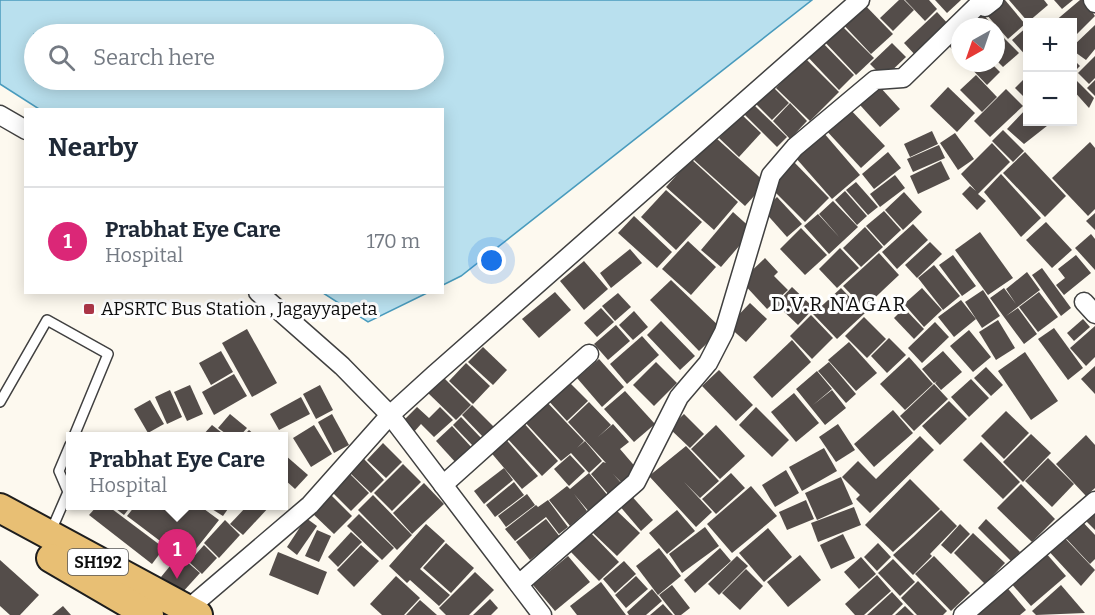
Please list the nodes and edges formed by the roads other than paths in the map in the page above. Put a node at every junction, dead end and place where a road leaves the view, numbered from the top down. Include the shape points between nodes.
1 (860, 0) edge
2 (994, 0) edge
3 (0, 115) edge
4 (24, 129) edge
5 (260, 294) edge
6 (589, 354) dead end
7 (0, 402) edge
8 (390, 415) junction
9 (76, 432) edge
10 (66, 454) edge
11 (443, 485) junction
12 (66, 487) edge
13 (66, 496) edge
14 (1095, 501) edge
15 (0, 508) edge
16 (0, 527) edge
17 (47, 539) junction
18 (519, 584) junction
19 (189, 613) edge
20 (147, 614) edge
21 (542, 615) edge
22 (963, 615) edge

1 - 8 street
2 - 18 street via 985,7 980,3 903,78 875,80 795,147 771,175 723,332 708,363 679,397 636,482
3 - 4 street
5 - 8 street via 342,366
6 - 11 street
7 - 9 lane via 47,320 108,354
8 - 11 street
8 - 19 street via 310,505
10 - 12 lane via 59,471
11 - 18 street
13 - 17 lane
14 - 22 street
15 - 17 main road, SH192
16 - 20 main road, SH192
17 - 19 main road, SH192
18 - 21 street

